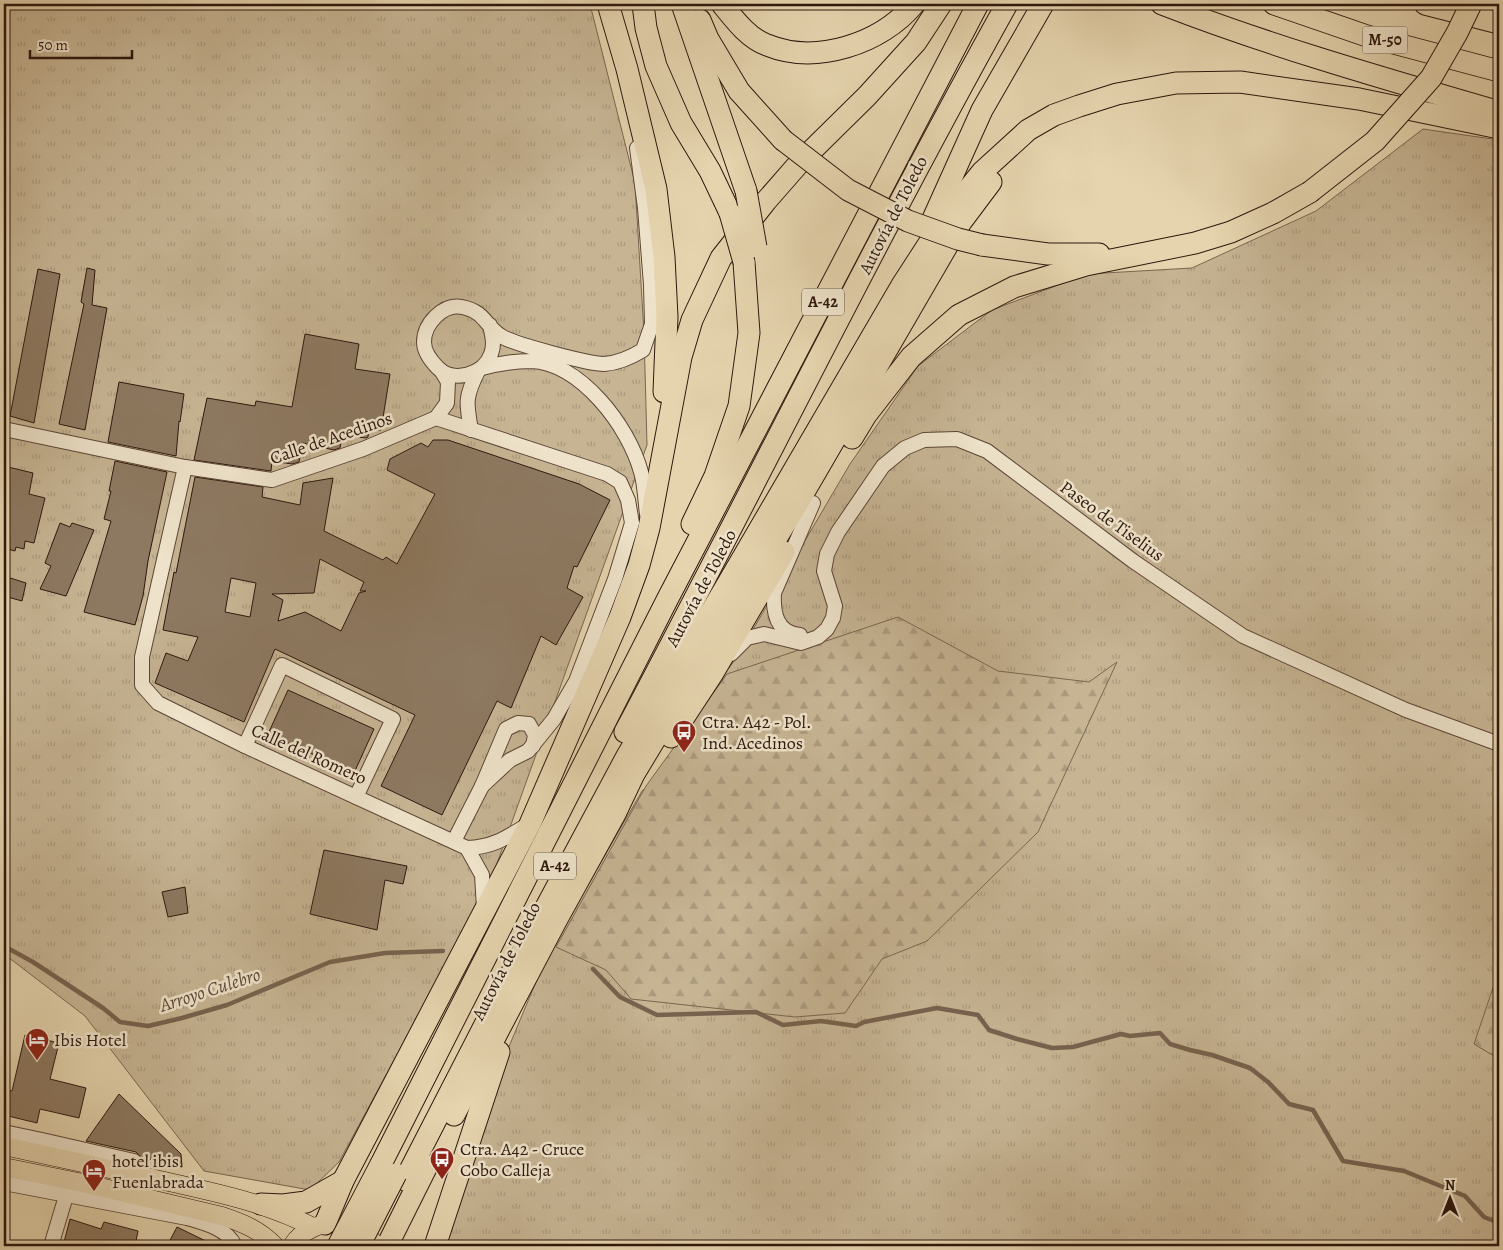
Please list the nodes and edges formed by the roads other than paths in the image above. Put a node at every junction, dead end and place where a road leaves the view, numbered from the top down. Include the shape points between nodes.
1 (608, 4) edge
2 (643, 4) edge
3 (682, 4) edge
4 (693, 4) edge
5 (722, 4) edge
6 (914, 4) edge
7 (941, 4) edge
8 (978, 4) edge
9 (1007, 4) edge
10 (1043, 4) edge
11 (1162, 4) edge
12 (1274, 4) edge
13 (1425, 4) edge
14 (1471, 4) edge
15 (1499, 24) edge
16 (627, 69) junction
17 (1499, 71) edge
18 (1117, 94) junction
19 (1499, 112) edge
20 (1499, 128) edge
21 (1156, 251) junction
22 (750, 254) junction
23 (902, 285) junction
24 (490, 325) junction
25 (480, 369) junction
26 (442, 372) junction
27 (436, 418) junction
28 (4, 429) edge
29 (471, 430) junction
30 (185, 467) junction
31 (659, 469) junction
32 (813, 503) junction
33 (649, 528) junction
34 (716, 560) junction
35 (668, 600) junction
36 (818, 636) junction
37 (713, 673) junction
38 (1499, 744) edge
39 (245, 746) junction
40 (533, 746) junction
41 (627, 756) junction
42 (482, 786) junction
43 (356, 796) junction
44 (615, 814) junction
45 (530, 824) junction
46 (454, 841) junction
47 (467, 848) junction
48 (484, 910) junction
49 (520, 989) junction
50 (4, 1132) edge
51 (4, 1146) edge
52 (134, 1162) dead end
53 (4, 1167) edge
54 (394, 1172) junction
55 (343, 1180) junction
56 (4, 1183) edge
57 (66, 1196) junction
58 (261, 1204) junction
59 (190, 1213) junction
60 (319, 1226) junction
61 (51, 1246) edge
62 (236, 1246) edge
63 (275, 1246) edge
64 (292, 1246) edge
65 (338, 1246) edge
66 (359, 1246) edge
67 (371, 1246) edge
68 (376, 1246) edge
69 (387, 1246) edge
70 (435, 1246) edge

1 - 16 highway
2 - 22 highway, bridge via 656,66 680,123 710,171
3 - 22 highway, bridge via 746,191
4 - 21 highway, bridge via 708,39 739,91 784,140 848,190 908,221 982,245 1048,254
5 - 6 highway via 740,26 765,45 794,53 824,52 855,44 885,29
7 - 31 highway via 916,42 801,161 721,258 692,320 681,357
8 - 35 highway, Autovía de Toledo / A-42
9 - 34 highway, Autovía de Toledo / A-42 via 946,114
10 - 23 highway via 982,110
11 - 19 highway via 1347,68
12 - 17 highway, M-50 via 1367,36
13 - 15 highway
14 - 21 highway, bridge via 1431,78 1375,142 1310,192 1273,213 1230,232
16 - 24 street via 645,208 651,285 652,324 643,350 625,361 602,364 529,346 501,336
16 - 31 highway via 656,189 664,257 667,317
18 - 20 highway via 1176,83 1240,82 1359,99
18 - 23 highway via 1054,115 1028,130 970,186
18 - 44 highway via 1034,142 993,180 961,222 800,499 634,774
21 - 32 highway via 1086,265 1014,287 959,315 911,358 866,415
22 - 35 highway via 750,333 739,406 715,476 692,525
23 - 41 highway
24 - 25 street via 494,340 491,356
24 - 26 street via 477,312 459,306 442,311 428,324 424,342 426,351
25 - 26 street via 460,376
25 - 29 street via 470,387 466,405
25 - 33 street via 499,363 532,361 556,368 585,385 616,418 632,445 642,473
26 - 27 street via 448,382 447,403
27 - 29 street
27 - 30 street, Calle de Acedinos via 363,449 272,480
28 - 30 street, Calle de Acedinos
29 - 40 street via 607,474 620,482 628,500 632,523 615,579 580,671 554,719
30 - 39 street, Calle del Romero via 142,657 142,686 158,703
31 - 33 highway
32 - 36 street via 774,593 773,608 779,624 794,634
32 - 37 highway
33 - 45 highway via 620,617
34 - 41 highway via 711,586 669,664
34 - 54 highway, Autovía de Toledo / A-42
35 - 54 highway, Autovía de Toledo / A-42 via 564,801
36 - 37 street via 801,643 764,634 747,638
36 - 38 street, Paseo de Tiselius via 827,629 835,606 824,571 827,554 838,532 884,466 905,448 924,440 957,439 988,451 1133,561 1243,636 1406,710
37 - 44 highway via 647,774
39 - 43 street, Calle del Romero
39 - 43 street via 282,665 393,719
40 - 42 street via 510,760
40 - 42 street via 535,735 529,724 518,723 506,729
41 - 54 highway via 526,945
42 - 46 street
43 - 46 street, Calle del Romero
44 - 49 highway
45 - 47 street via 484,847
45 - 48 highway
46 - 47 street, Calle del Romero
47 - 48 street via 482,875
48 - 55 highway
49 - 69 highway
49 - 70 highway
50 - 52 street
51 - 58 main road
53 - 59 main road via 83,1183
54 - 65 highway, A-42, bridge
54 - 66 highway, A-42, bridge
54 - 67 highway
55 - 58 highway via 306,1202 283,1206
55 - 60 highway
56 - 57 street
57 - 59 street
57 - 61 street
58 - 60 main road
59 - 62 street via 215,1227
59 - 63 main road via 243,1223
60 - 64 main road via 295,1240
60 - 68 main road via 342,1224 359,1230

